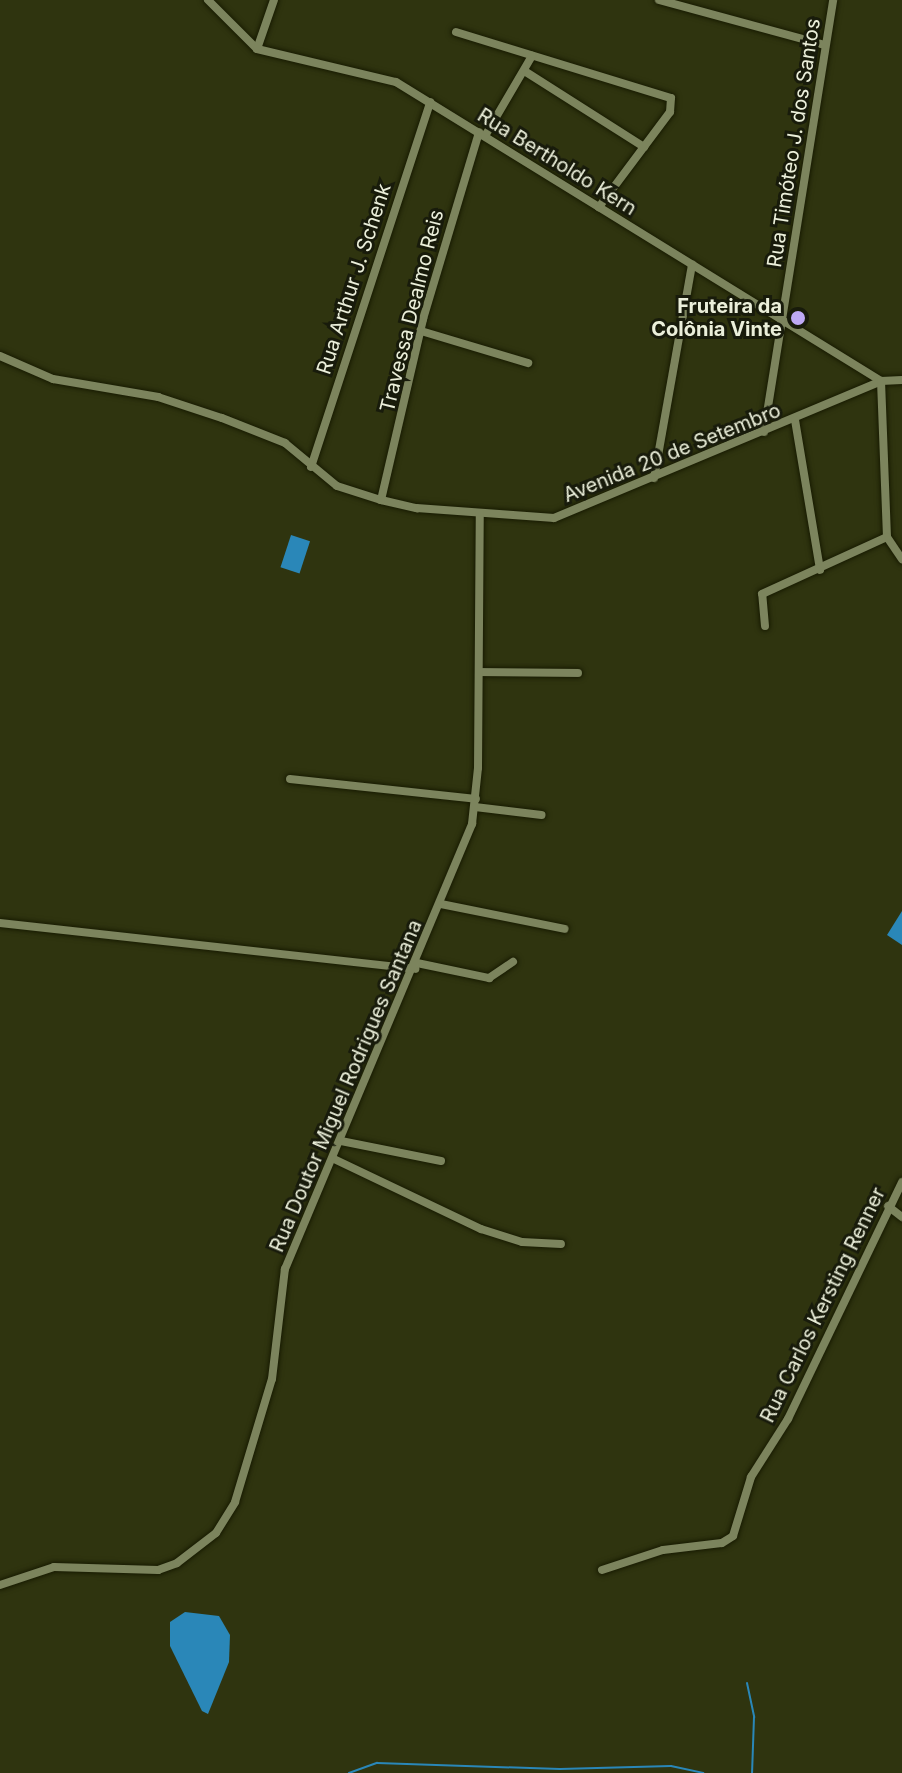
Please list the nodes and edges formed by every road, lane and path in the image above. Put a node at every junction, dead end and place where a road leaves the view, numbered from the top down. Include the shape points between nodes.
1 (208, 0) edge
2 (274, 0) edge
3 (659, 0) edge
4 (833, 0) edge
5 (456, 32) dead end
6 (825, 45) junction
7 (257, 49) junction
8 (532, 56) junction
9 (526, 72) junction
10 (430, 102) junction
11 (482, 134) junction
12 (644, 147) junction
13 (599, 207) junction
14 (692, 264) junction
15 (782, 318) junction
16 (421, 331) junction
17 (0, 356) edge
18 (528, 363) dead end
19 (902, 380) edge
20 (881, 381) junction
21 (795, 420) junction
22 (764, 432) junction
23 (311, 467) junction
24 (654, 478) junction
25 (381, 500) junction
26 (480, 513) junction
27 (887, 537) junction
28 (902, 559) edge
29 (820, 570) junction
30 (765, 626) dead end
31 (479, 672) junction
32 (578, 673) dead end
33 (290, 779) dead end
34 (475, 803) junction
35 (542, 815) dead end
36 (441, 904) junction
37 (0, 923) edge
38 (565, 929) dead end
39 (513, 962) dead end
40 (416, 966) junction
41 (341, 1141) junction
42 (334, 1159) junction
43 (441, 1161) dead end
44 (902, 1182) edge
45 (888, 1206) junction
46 (902, 1217) edge
47 (561, 1244) dead end
48 (602, 1570) dead end
49 (0, 1585) edge

1 - 7 street
2 - 7 street
3 - 6 street
4 - 6 street, Rua Timóteo J. dos Santos
5 - 8 street
6 - 15 street, Rua Timóteo J. dos Santos
7 - 10 street, Rua Bertholdo Kern via 383,77
8 - 9 street, Travessa Dealmo Reis
8 - 12 street via 671,98 670,112
9 - 11 street, Travessa Dealmo Reis
9 - 12 street
10 - 11 street, Rua Bertholdo Kern
10 - 23 street, Rua Arthur J. Schenk
11 - 13 street, Rua Bertholdo Kern
11 - 16 street, Travessa Dealmo Reis
12 - 13 street
13 - 14 street, Rua Bertholdo Kern
14 - 15 street, Rua Bertholdo Kern
14 - 24 street
15 - 20 street, Rua Bertholdo Kern
15 - 22 street, Rua Timóteo J. dos Santos
16 - 18 street
16 - 25 street, Travessa Dealmo Reis
17 - 23 street, Avenida 20 de Setembro via 79,386 188,405 285,443
19 - 20 street, Avenida 20 de Setembro
20 - 21 street, Avenida 20 de Setembro
20 - 27 street
21 - 22 street, Avenida 20 de Setembro
21 - 29 street
22 - 24 street, Avenida 20 de Setembro
23 - 25 street, Avenida 20 de Setembro via 337,486
24 - 26 street, Avenida 20 de Setembro via 554,518
25 - 26 street, Avenida 20 de Setembro
26 - 31 street, Rua Doutor Miguel Rodrigues Santana
27 - 28 street
27 - 29 street
29 - 30 street via 762,594
31 - 32 street
31 - 34 street, Rua Doutor Miguel Rodrigues Santana
33 - 34 street
34 - 35 street
34 - 36 street, Rua Doutor Miguel Rodrigues Santana via 462,855
36 - 38 street
36 - 40 street, Rua Doutor Miguel Rodrigues Santana
37 - 40 street
39 - 40 street via 489,978
40 - 41 street, Rua Doutor Miguel Rodrigues Santana
41 - 42 street, Rua Doutor Miguel Rodrigues Santana
41 - 43 street
42 - 47 street via 481,1229 522,1242
42 - 49 street, Rua Doutor Miguel Rodrigues Santana via 285,1269 272,1379 260,1428 235,1502 216,1533 177,1563 158,1570 54,1567
44 - 45 street, Rua Carlos Kersting Renner
45 - 46 street
45 - 48 street, Rua Carlos Kersting Renner via 788,1419 751,1477 733,1536 722,1543 672,1548

